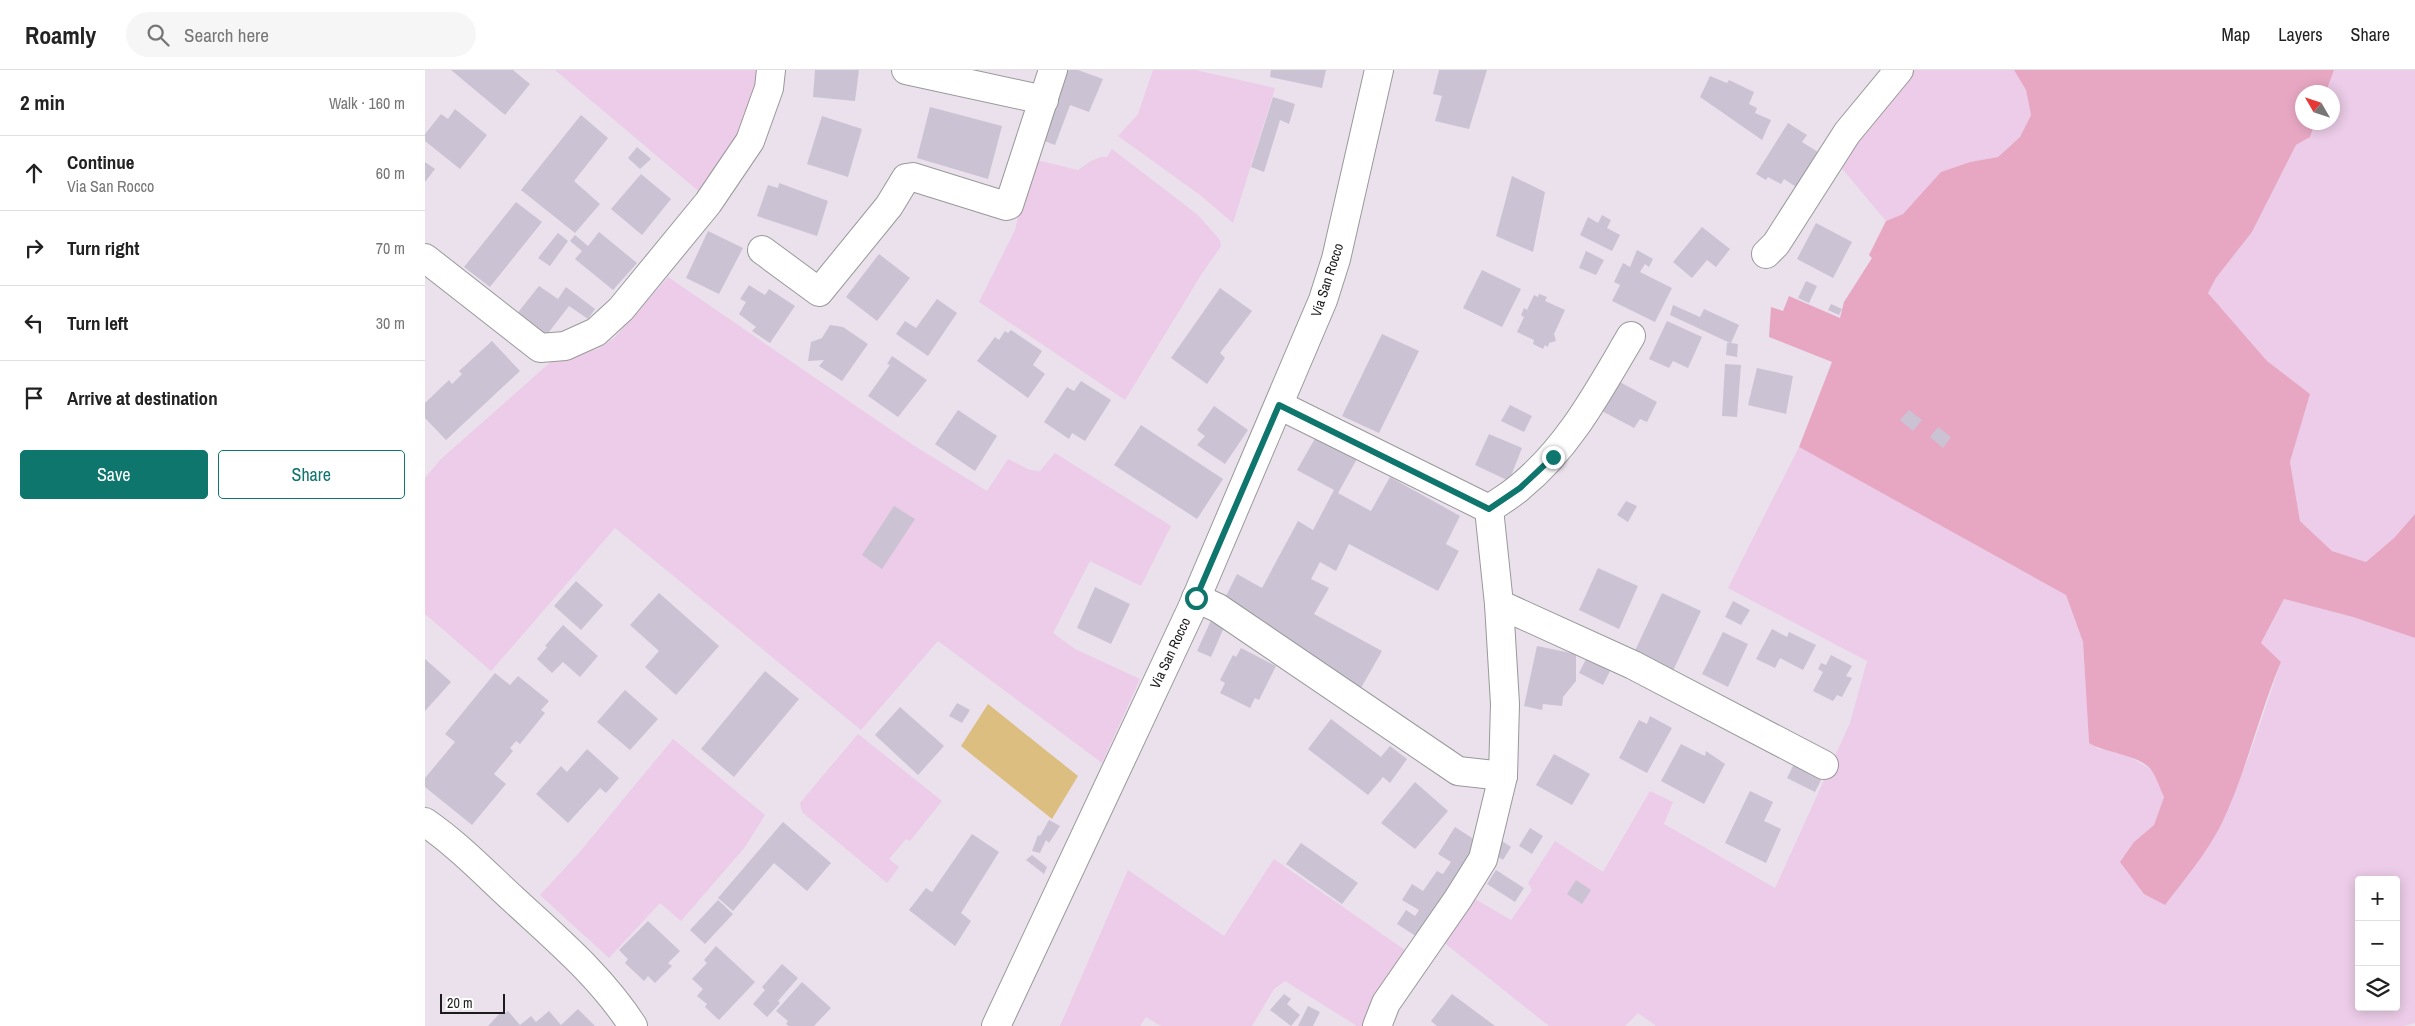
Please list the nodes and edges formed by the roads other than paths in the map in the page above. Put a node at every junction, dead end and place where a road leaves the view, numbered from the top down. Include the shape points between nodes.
1 (771, 70) edge
2 (906, 70) edge
3 (1053, 70) edge
4 (1379, 70) edge
5 (1899, 70) edge
6 (1044, 100) junction
7 (762, 250) dead end
8 (1765, 254) dead end
9 (425, 258) edge
10 (1631, 336) dead end
11 (1279, 405) junction
12 (1489, 509) junction
13 (1196, 598) junction
14 (1499, 604) junction
15 (1824, 765) dead end
16 (1503, 776) junction
17 (425, 822) edge
18 (633, 1026) edge
19 (996, 1026) edge
20 (1377, 1026) edge

1 - 9 street via 769,88 745,149 696,218 621,309 596,332 565,346 540,348
2 - 6 street
3 - 6 street
4 - 11 street, Via San Rocco via 1336,259 1323,300
5 - 8 street via 1847,133 1776,244
6 - 7 street via 1009,205 913,177 906,178 889,206 819,292
10 - 12 street via 1588,410 1553,457 1520,488
11 - 12 street
11 - 13 street, Via San Rocco
12 - 14 street
13 - 16 street via 1217,608 1458,771
13 - 19 street, Via San Rocco
14 - 15 street via 1633,665
14 - 16 street via 1505,714
16 - 20 street via 1483,859 1386,1003
17 - 18 street via 462,851 575,956 617,1001

